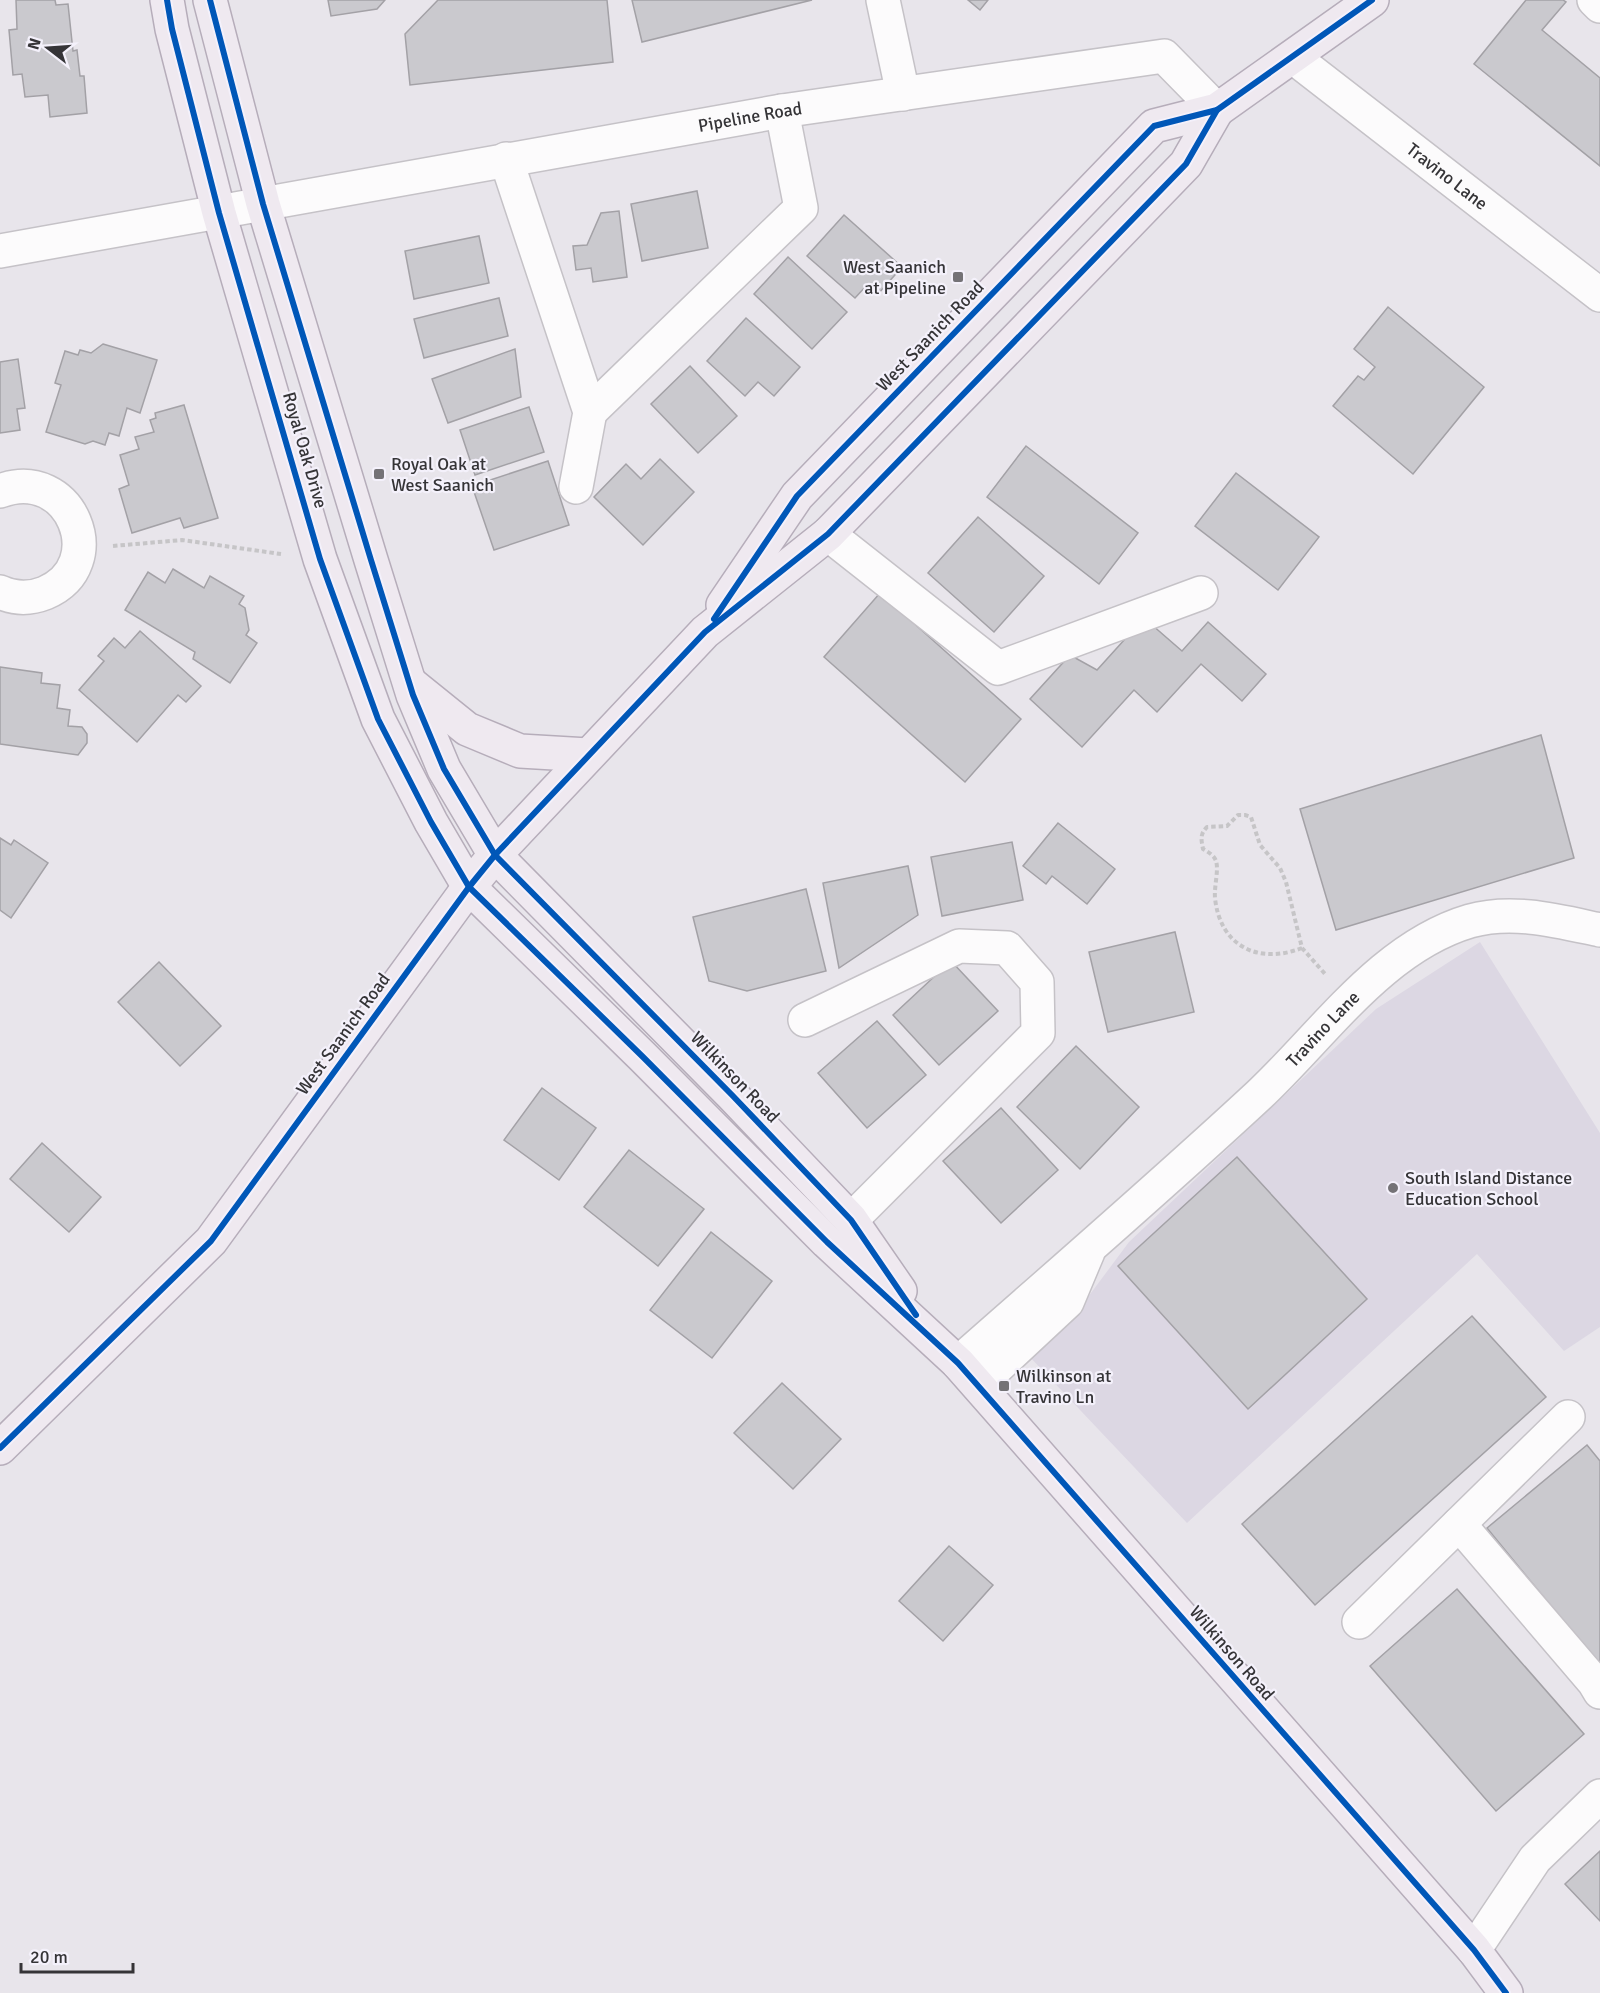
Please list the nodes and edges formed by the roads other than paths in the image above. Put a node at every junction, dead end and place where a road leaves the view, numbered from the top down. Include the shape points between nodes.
1 (167, 0) edge
2 (210, 0) edge
3 (883, 0) edge
4 (1372, 0) edge
5 (1594, 0) edge
6 (1600, 6) edge
7 (1293, 57) junction
8 (903, 94) junction
9 (1217, 110) junction
10 (782, 111) junction
11 (506, 159) junction
12 (263, 204) junction
13 (219, 213) junction
14 (0, 251) edge
15 (1600, 295) edge
16 (590, 412) junction
17 (576, 487) dead end
18 (0, 491) edge
19 (828, 534) junction
20 (0, 592) edge
21 (1201, 592) dead end
22 (705, 632) junction
23 (409, 682) junction
24 (588, 755) junction
25 (495, 855) junction
26 (469, 887) junction
27 (1600, 930) edge
28 (805, 1020) dead end
29 (851, 1220) junction
30 (931, 1337) junction
31 (968, 1374) junction
32 (1568, 1417) dead end
33 (0, 1448) edge
34 (1459, 1524) junction
35 (1359, 1622) dead end
36 (1600, 1692) edge
37 (1600, 1796) edge
38 (1473, 1950) junction
39 (1506, 1993) edge

1 - 13 main road, Royal Oak Drive
2 - 12 main road, Royal Oak Drive
3 - 8 street
4 - 7 main road, West Saanich Road
5 - 6 street
7 - 9 main road, West Saanich Road
7 - 15 street, Travino Lane
8 - 9 street, Pipeline Road via 1164,56
8 - 10 street, Pipeline Road
9 - 19 main road, West Saanich Road via 1186,164
9 - 22 main road, West Saanich Road via 1154,126 1149,131 797,496
10 - 11 street, Pipeline Road
10 - 16 street via 801,208
11 - 12 street, Pipeline Road
11 - 16 street
12 - 13 street, Pipeline Road
12 - 23 main road, Royal Oak Drive
13 - 14 street, Pipeline Road
13 - 26 main road, Royal Oak Drive via 320,559 378,719
16 - 17 street
18 - 20 street via 25,485 48,491 66,505 77,526 79,549 72,572 55,589 33,598 10,597
19 - 21 street via 998,668
19 - 22 main road, West Saanich Road
22 - 24 main road, West Saanich Road
23 - 24 main road via 467,729 520,751
23 - 25 main road, Royal Oak Drive via 444,769
24 - 25 main road, West Saanich Road
25 - 26 main road, West Saanich Road
25 - 29 main road, Wilkinson Road
26 - 30 main road, Wilkinson Road via 827,1242
26 - 33 main road, West Saanich Road via 212,1241
27 - 31 street, Travino Lane via 1512,916 1471,921 1426,939 1382,970 1261,1093 1091,1245 1067,1302
28 - 29 street via 959,946 1007,948 1037,982 1038,1033
29 - 30 main road, Wilkinson Road
30 - 31 main road, Wilkinson Road
31 - 38 main road, Wilkinson Road
32 - 34 street
34 - 35 street
34 - 36 street
37 - 38 street via 1535,1859
38 - 39 main road, Wilkinson Road

